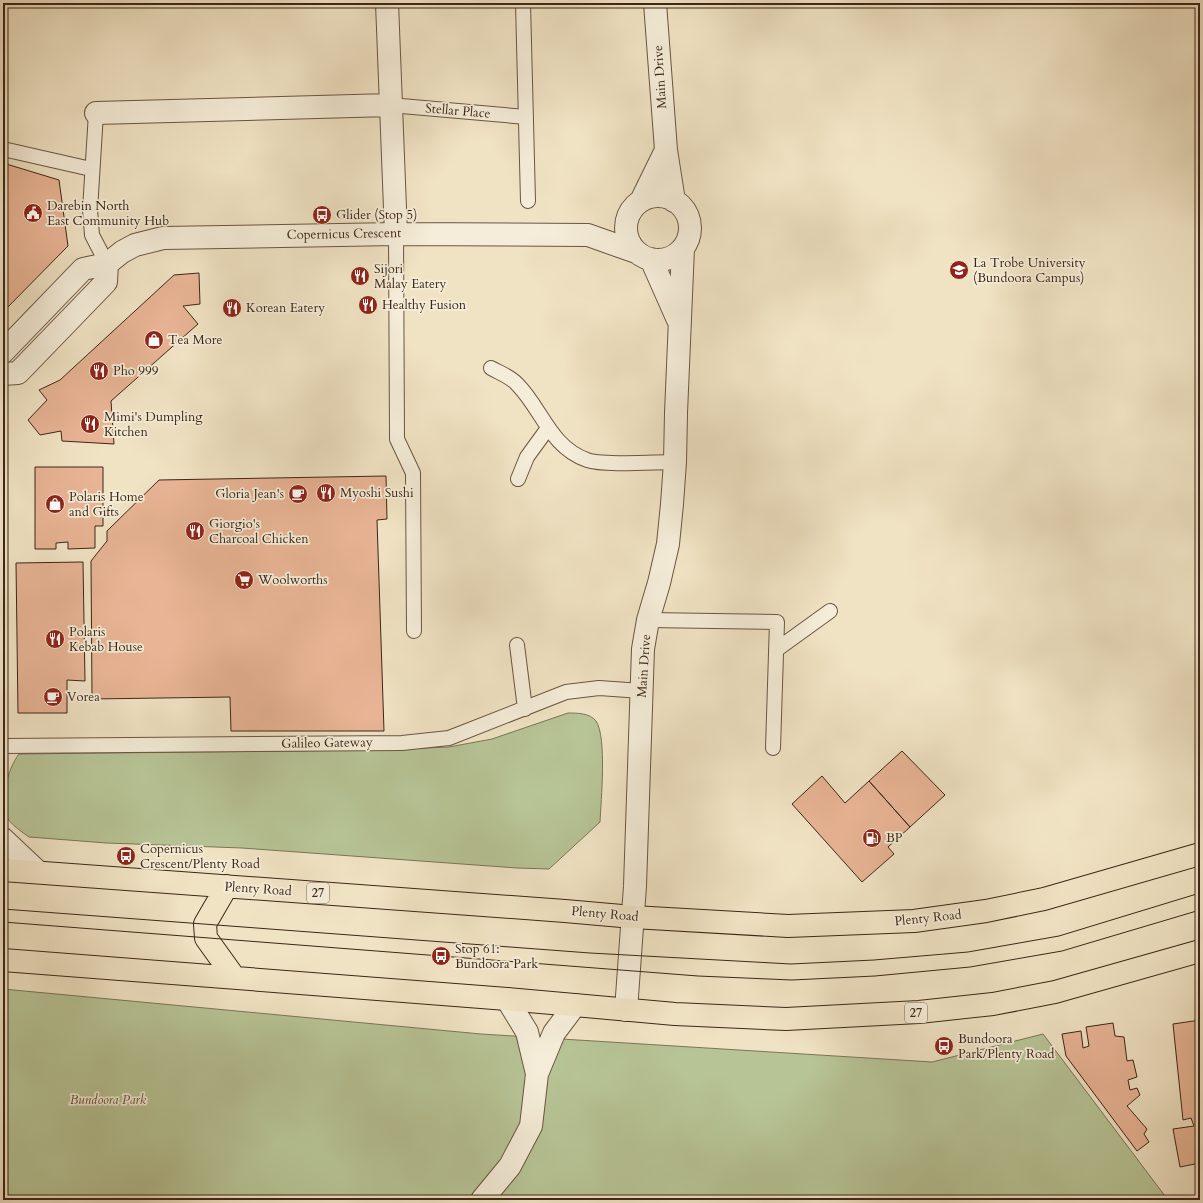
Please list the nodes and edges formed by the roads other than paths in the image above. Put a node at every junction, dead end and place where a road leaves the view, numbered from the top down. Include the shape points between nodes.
1 (387, 3) edge
2 (523, 3) edge
3 (655, 3) edge
4 (390, 105) junction
5 (96, 112) joint
6 (526, 116) junction
7 (3, 149) edge
8 (666, 150) junction
9 (91, 169) junction
10 (528, 201) dead end
11 (674, 201) junction
12 (634, 209) junction
13 (396, 234) junction
14 (588, 235) junction
15 (683, 248) junction
16 (644, 256) junction
17 (107, 264) junction
18 (680, 324) junction
19 (3, 352) edge
20 (491, 368) dead end
21 (3, 374) edge
22 (548, 428) junction
23 (675, 462) junction
24 (518, 479) dead end
25 (830, 611) dead end
26 (648, 620) junction
27 (414, 631) dead end
28 (517, 645) dead end
29 (776, 650) junction
30 (642, 691) junction
31 (525, 709) junction
32 (3, 746) edge
33 (773, 748) dead end
34 (3, 839) edge
35 (1200, 854) edge
36 (3, 870) edge
37 (38, 872) junction
38 (227, 886) junction
39 (633, 917) junction
40 (1200, 951) edge
41 (3, 960) edge
42 (234, 977) junction
43 (507, 999) junction
44 (575, 1005) junction
45 (626, 1010) junction
46 (537, 1074) junction
47 (482, 1200) edge

1 - 4 street
2 - 6 lane
3 - 8 street, Main Drive
4 - 5 street
4 - 6 lane, Stellar Place
4 - 13 street
5 - 9 lane
6 - 10 lane
7 - 9 lane
8 - 11 street, Main Drive
8 - 12 street
9 - 17 lane via 92,235
11 - 12 street via 657,196
11 - 15 street via 687,215 690,227
12 - 14 street, Copernicus Crescent
12 - 16 street via 626,226 627,236
13 - 14 street, Copernicus Crescent
13 - 17 street, Copernicus Crescent via 163,238 135,245
13 - 27 lane via 397,439 413,473
14 - 16 street, Copernicus Crescent
15 - 16 street via 675,256 665,260
15 - 18 street, Main Drive
16 - 18 street, Main Drive
17 - 19 street, Copernicus Crescent via 83,269
17 - 21 street via 106,282 18,373
18 - 23 street, Main Drive
20 - 22 lane via 517,383
22 - 23 lane via 559,442 587,460
22 - 24 lane via 526,457
23 - 26 street, Main Drive via 668,544
25 - 29 lane
26 - 29 lane via 777,622
26 - 30 street, Main Drive via 643,649
28 - 31 lane
29 - 33 lane
30 - 31 lane, Galileo Gateway via 599,688 566,692
30 - 39 street, Main Drive
31 - 32 lane, Galileo Gateway via 449,738 402,743
34 - 37 street
35 - 39 highway, Plenty Road / 27 via 1044,899 986,911 914,921 788,926
36 - 37 highway, Plenty Road / 27
37 - 38 highway, Plenty Road / 27
38 - 39 highway, Plenty Road / 27
38 - 42 highway via 205,924 206,938
39 - 45 street, Main Drive
40 - 45 highway, 27 via 1055,992 993,1004 919,1012 786,1019
41 - 42 highway, 27
42 - 43 highway, 27
43 - 44 highway, 27
43 - 46 street via 527,1032
44 - 45 highway, 27
44 - 46 street via 554,1033
46 - 47 street via 531,1126 510,1166

